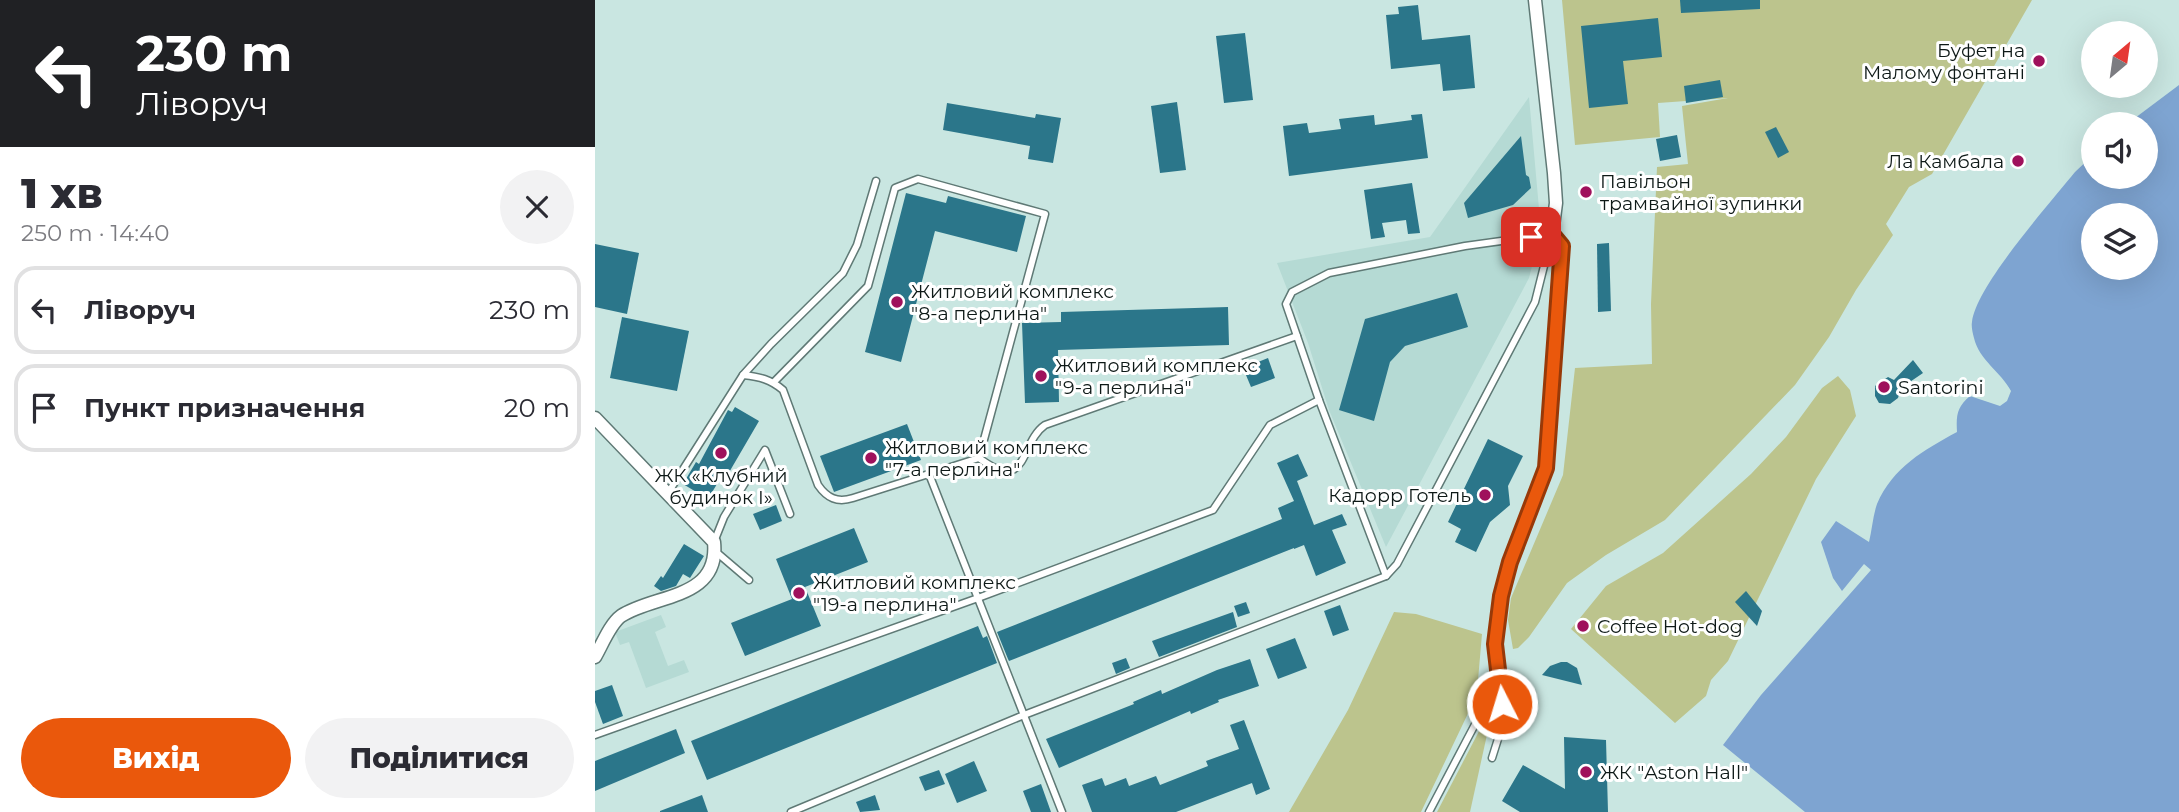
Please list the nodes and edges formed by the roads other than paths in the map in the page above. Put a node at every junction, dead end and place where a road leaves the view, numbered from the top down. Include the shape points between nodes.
1 (1535, 0) edge
2 (876, 181) dead end
3 (1552, 234) junction
4 (1297, 336) junction
5 (743, 375) junction
6 (774, 382) junction
7 (1319, 400) junction
8 (595, 418) edge
9 (979, 458) junction
10 (929, 474) junction
11 (668, 492) junction
12 (790, 514) dead end
13 (714, 546) junction
14 (1386, 576) junction
15 (749, 580) dead end
16 (978, 598) junction
17 (595, 657) edge
18 (1499, 666) junction
19 (1024, 715) junction
20 (595, 735) edge
21 (1492, 758) dead end
22 (791, 812) edge
23 (1062, 812) edge
24 (1429, 812) edge

1 - 3 street via 1554,173
2 - 5 lane via 843,273
3 - 4 lane via 1329,273 1292,292 1286,304
3 - 14 lane via 1535,302 1397,564
3 - 18 lane via 1562,246 1546,468 1501,596 1495,644
4 - 7 lane
4 - 9 lane via 1045,425 1032,438 1024,459 1009,470
5 - 6 lane
5 - 11 lane
6 - 9 lane via 868,286 895,188 918,179 1045,214
6 - 10 lane via 783,390 818,485 829,497 845,501
7 - 14 lane
7 - 16 lane via 1270,425 1213,510
8 - 11 street
9 - 10 lane
10 - 16 lane
11 - 13 street
12 - 13 lane via 765,450 724,517
13 - 15 lane
13 - 17 street via 708,571 691,589 620,617
14 - 19 lane
16 - 19 lane
16 - 20 lane
18 - 21 lane via 1503,723
18 - 24 lane via 1481,713
19 - 22 lane
19 - 23 lane

